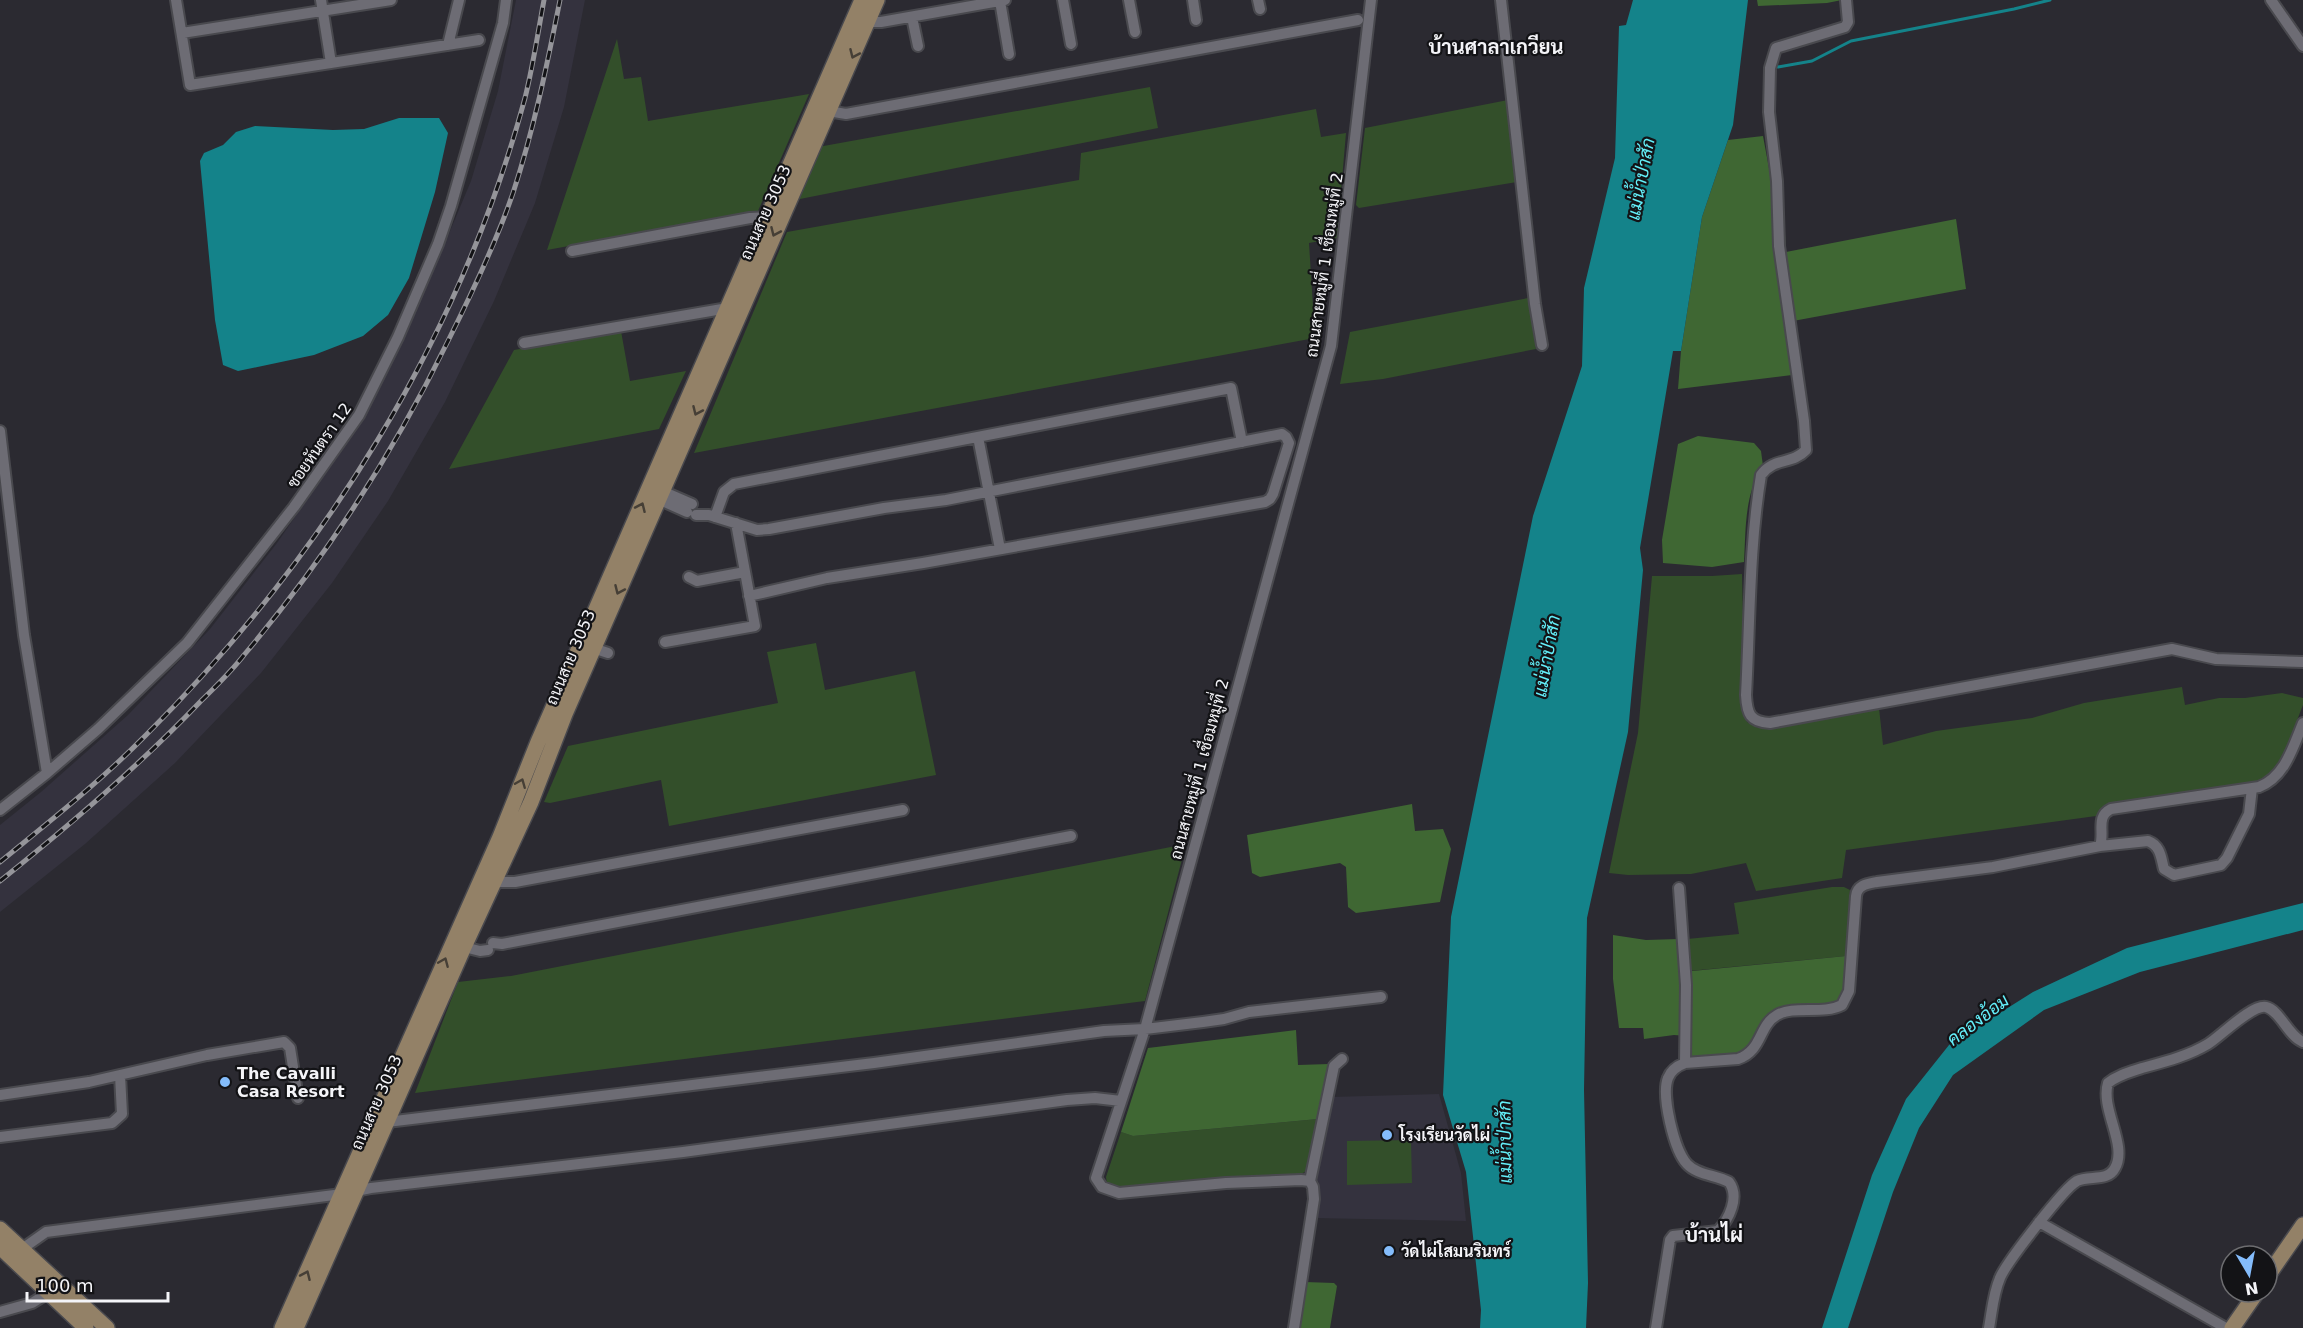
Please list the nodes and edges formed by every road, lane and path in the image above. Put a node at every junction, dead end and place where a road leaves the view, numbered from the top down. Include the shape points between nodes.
1 (176, 0) edge
2 (391, 0) edge
3 (459, 0) edge
4 (506, 0) edge
5 (862, 0) edge
6 (877, 0) edge
7 (1002, 0) edge
8 (1063, 0) edge
9 (1130, 0) edge
10 (1192, 0) edge
11 (1371, 0) edge
12 (1501, 0) edge
13 (1846, 0) edge
14 (2271, 0) edge
15 (322, 5) edge
16 (912, 17) junction
17 (1196, 20) dead end
18 (1358, 20) dead end
19 (868, 22) junction
20 (1135, 32) dead end
21 (182, 33) junction
22 (479, 40) dead end
23 (1071, 44) dead end
24 (448, 45) junction
25 (918, 46) dead end
26 (2303, 46) edge
27 (1009, 54) dead end
28 (332, 63) junction
29 (828, 111) junction
30 (768, 217) junction
31 (572, 251) dead end
32 (728, 308) junction
33 (524, 343) dead end
34 (1542, 345) dead end
35 (0, 431) edge
36 (978, 437) junction
37 (1242, 442) junction
38 (989, 491) junction
39 (660, 495) junction
40 (712, 516) junction
41 (736, 524) junction
42 (1000, 549) junction
43 (745, 572) junction
44 (689, 578) dead end
45 (749, 596) junction
46 (665, 642) dead end
47 (2303, 662) edge
48 (2303, 723) edge
49 (531, 758) junction
50 (546, 763) junction
51 (47, 773) junction
52 (2252, 788) junction
53 (0, 810) edge
54 (903, 810) dead end
55 (1071, 836) dead end
56 (2100, 846) junction
57 (494, 882) junction
58 (1679, 888) dead end
59 (465, 945) junction
60 (1380, 997) dead end
61 (1145, 1029) junction
62 (2303, 1042) edge
63 (1342, 1059) dead end
64 (1685, 1063) junction
65 (120, 1075) junction
66 (0, 1095) edge
67 (298, 1098) dead end
68 (1121, 1101) junction
69 (387, 1122) junction
70 (0, 1137) edge
71 (1311, 1182) junction
72 (349, 1193) junction
73 (2039, 1222) junction
74 (2303, 1225) edge
75 (0, 1228) edge
76 (0, 1247) edge
77 (22, 1249) junction
78 (2279, 1260) edge
79 (48, 1293) junction
80 (2249, 1304) edge
81 (0, 1312) edge
82 (86, 1328) edge
83 (107, 1328) edge
84 (282, 1328) edge
85 (296, 1328) edge
86 (1294, 1328) edge
87 (1656, 1328) edge
88 (1989, 1328) edge
89 (2226, 1328) edge
90 (2232, 1328) edge

1 - 21 street
2 - 15 street
3 - 24 street
4 - 51 street, ซอยหันตรา 12 via 500,34 438,244 359,415 294,507 187,643
5 - 30 main road, ถนนสาย 3053
6 - 19 main road, ถนนสาย 3053
7 - 16 street
7 - 27 street
8 - 23 street
9 - 20 street
10 - 17 street
11 - 61 street, ถนนสายหมู่ที่ 1 เชื่อมหมู่ที่ 2 via 1331,346
12 - 34 street
13 - 47 street via 1845,27 1776,48 1770,68 1769,112 1779,246 1806,450 1791,460 1775,462 1761,475 1750,568 1746,695 1752,718 1770,723 2172,649 2216,659
14 - 26 street
15 - 21 street
15 - 28 street
16 - 19 street
16 - 25 street
18 - 29 street via 846,114
19 -> 29 main road, ถนนสาย 3053
21 - 28 street via 190,85
22 - 24 street
24 - 28 street
29 -> 39 main road, ถนนสาย 3053
30 - 31 street
30 - 32 main road, ถนนสาย 3053
32 - 33 street
49 -> 32 main road, ถนนสาย 3053
35 - 51 street via 24,635
36 - 37 street via 1231,388
36 - 38 street
36 - 40 street via 734,484 724,492
37 - 38 street
37 - 42 street via 1282,434 1288,442 1273,494 1265,502
38 - 41 street via 769,530
38 - 42 street
39 - 40 street
39 -> 50 main road, ถนนสาย 3053 via 601,650 565,714
40 - 41 street
41 - 43 street
42 - 45 street via 827,578
43 - 44 street via 697,581
43 - 45 street
45 - 46 street via 755,626
48 - 52 street via 2282,770 2271,782
49 - 50 main road
72 -> 49 main road, ถนนสาย 3053
50 - 57 main road, ถนนสาย 3053
51 - 53 street, ซอยหันตรา 12
52 - 56 street via 2111,809 2102,818
52 - 56 street via 2249,814 2221,865 2174,875 2164,869 2154,843
54 - 57 street via 515,882
55 - 59 street via 493,946
56 - 64 street via 2042,859 1860,886 1849,991 1842,1005 1777,1015 1755,1048 1738,1059
57 - 59 main road, ถนนสาย 3053
58 - 64 street via 1686,985
59 - 69 main road, ถนนสาย 3053
60 - 61 street
61 - 68 street, ถนนสายหมู่ที่ 1 เชื่อมหมู่ที่ 2
61 - 69 street via 1104,1031
62 - 73 street via 2273,1011 2261,1007 2208,1044 2113,1078 2106,1089 2118,1150 2114,1172 2076,1182
63 - 71 street via 1334,1066
64 - 87 street via 1671,1072 1666,1085 1679,1152 1688,1166 1729,1182 1734,1194 1730,1213 1718,1230 1679,1234 1670,1240
65 - 66 street
65 - 67 street via 284,1042 290,1048
65 - 70 street via 122,1114 112,1123
68 - 71 street, ถนนสายหมู่ที่ 1 เชื่อมหมู่ที่ 2 via 1096,1179 1102,1186 1119,1193 1226,1183
68 - 72 street via 1067,1100
69 - 72 main road, ถนนสาย 3053
71 - 86 street via 1314,1199
72 - 77 street via 46,1232
84 -> 72 main road, ถนนสาย 3053
72 - 85 main road, ถนนสาย 3053
73 - 88 street via 2000,1277
73 - 89 street
74 - 78 main road
75 - 77 main road
76 - 79 main road
77 - 83 main road
79 - 81 street via 32,1303
79 - 82 main road
80 - 90 main road

